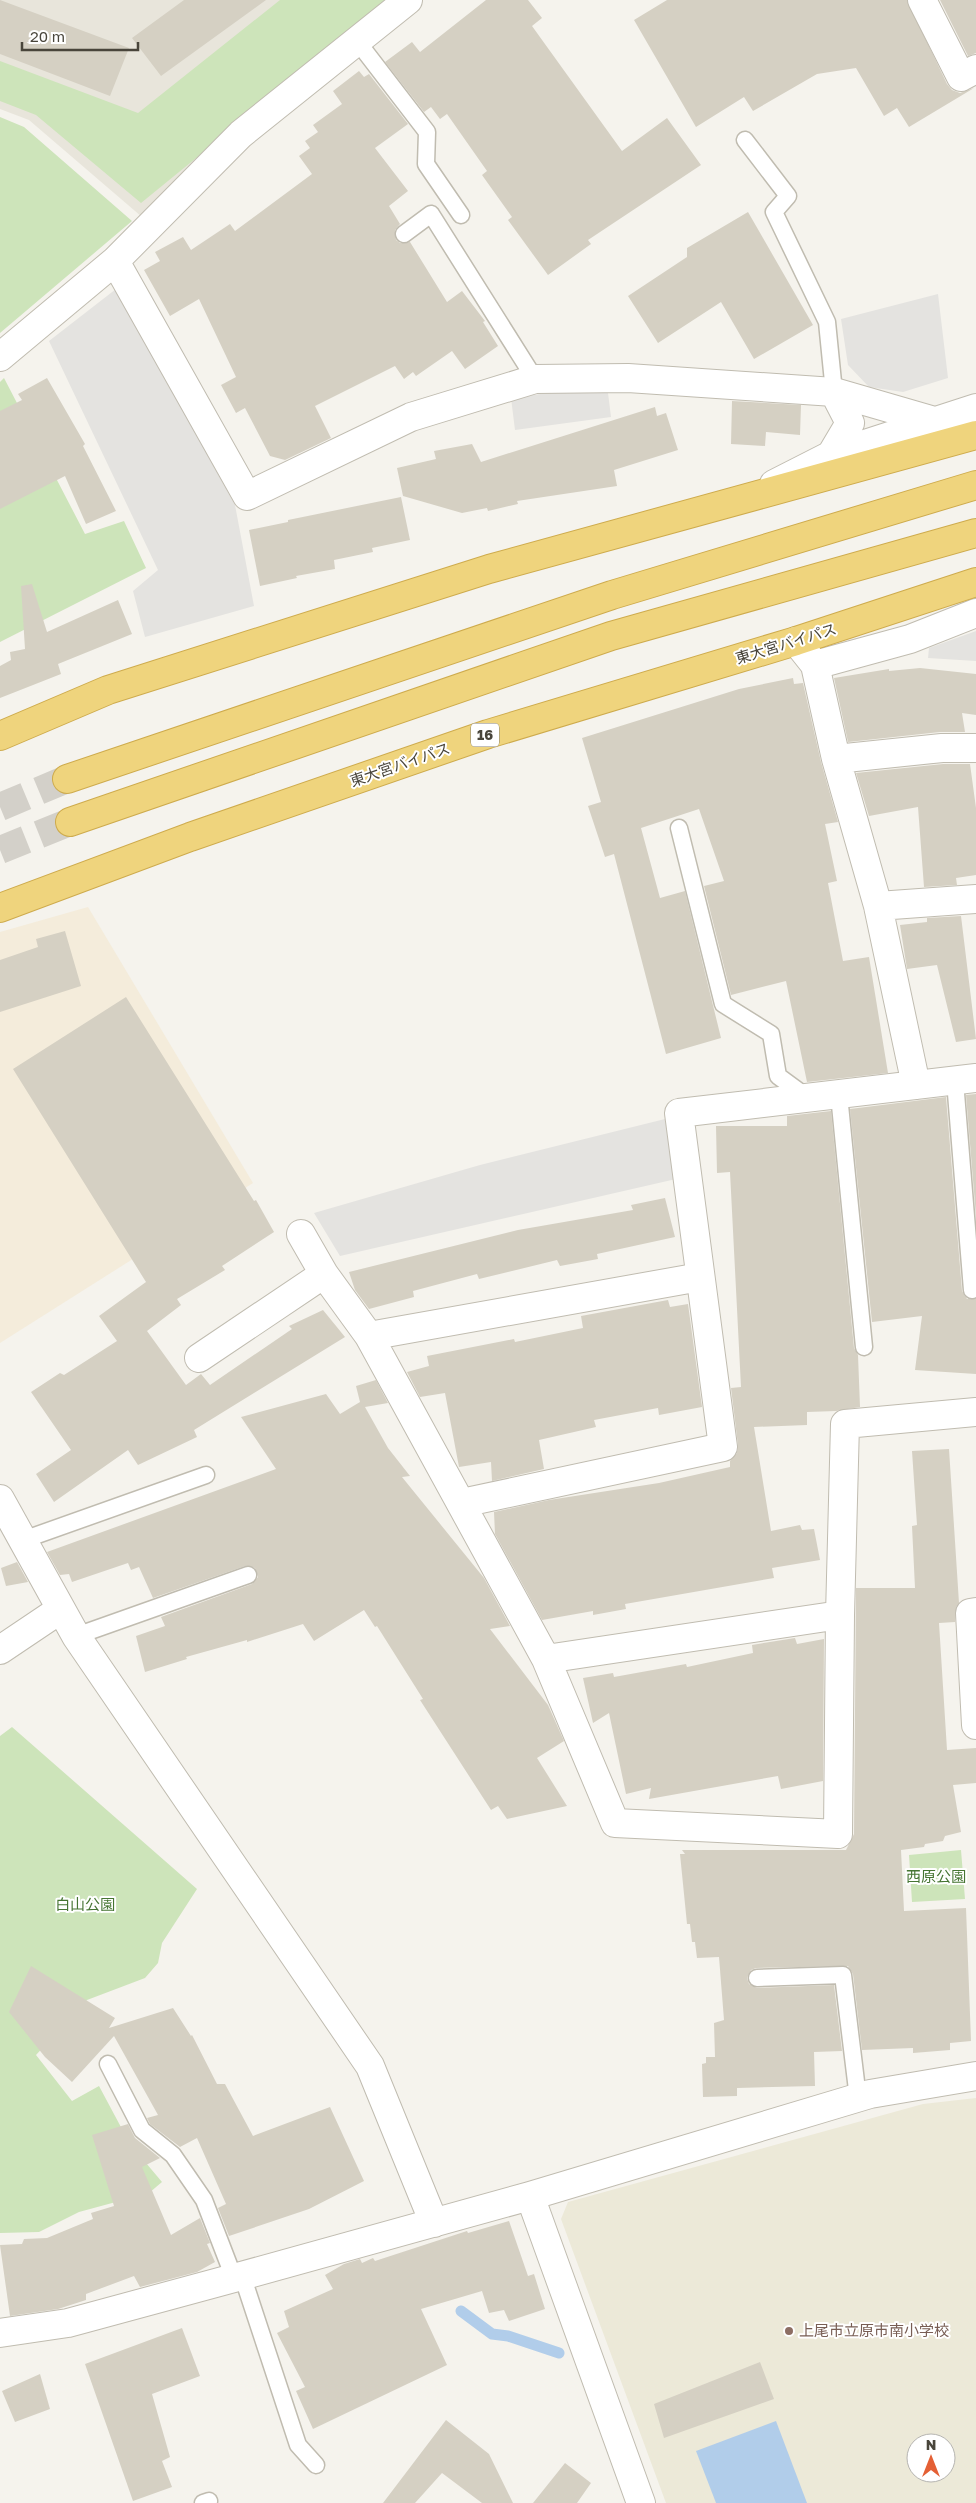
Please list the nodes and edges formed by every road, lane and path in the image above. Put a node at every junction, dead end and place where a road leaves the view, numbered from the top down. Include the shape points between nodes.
1 (408, 0) edge
2 (922, 0) edge
3 (357, 41) junction
4 (976, 69) edge
5 (745, 140) dead end
6 (461, 216) dead end
7 (404, 234) dead end
8 (115, 261) junction
9 (0, 358) edge
10 (535, 380) junction
11 (834, 392) junction
12 (976, 408) edge
13 (934, 421) junction
14 (976, 435) edge
15 (831, 455) junction
16 (976, 485) edge
17 (740, 501) junction
18 (976, 533) edge
19 (976, 582) edge
20 (976, 613) edge
21 (796, 641) junction
22 (815, 665) junction
23 (0, 736) edge
24 (976, 748) edge
25 (836, 759) junction
26 (68, 779) tunnel mouth
27 (70, 822) tunnel mouth
28 (679, 828) dead end
29 (976, 900) edge
30 (878, 906) junction
31 (0, 908) edge
32 (966, 1080) edge
33 (916, 1085) junction
34 (839, 1095) junction
35 (810, 1099) junction
36 (302, 1234) dead end
37 (324, 1274) junction
38 (700, 1277) junction
39 (972, 1290) dead end
40 (369, 1336) junction
41 (864, 1347) dead end
42 (199, 1358) dead end
43 (976, 1412) edge
44 (206, 1475) dead end
45 (0, 1499) edge
46 (462, 1503) junction
47 (23, 1540) junction
48 (248, 1575) dead end
49 (61, 1609) junction
50 (976, 1612) edge
51 (840, 1615) junction
52 (76, 1636) junction
53 (0, 1650) edge
54 (546, 1659) junction
55 (976, 1726) edge
56 (757, 1978) dead end
57 (108, 2064) dead end
58 (976, 2076) edge
59 (858, 2098) junction
60 (530, 2196) junction
61 (434, 2223) junction
62 (238, 2276) junction
63 (0, 2333) edge
64 (316, 2465) dead end
65 (641, 2503) edge

1 - 3 street
2 - 4 street via 961,77
3 - 6 lane via 427,132 426,164
3 - 8 street via 241,134
5 - 11 lane via 788,196 774,212 827,322
7 - 10 lane via 431,214
8 - 9 street
8 - 10 street via 247,496 411,417
10 - 11 street via 628,378
11 - 13 street
11 - 15 street via 850,423
12 - 13 street
13 - 15 street
14 - 17 highway
15 - 17 street
16 - 26 highway via 612,595
17 - 23 highway via 489,570 108,690
18 - 27 highway via 611,636
19 - 21 highway, 東大宮バイパス / 16
20 - 22 street via 910,639
21 - 22 street
21 - 31 highway, 東大宮バイパス / 16 via 488,734 190,837
22 - 25 street
24 - 25 street via 942,748
25 - 30 street
28 - 35 lane via 723,1004 771,1034 778,1076
29 - 30 street
30 - 33 street
32 - 33 street
32 - 39 lane
33 - 34 street
34 - 35 street
34 - 41 lane
35 - 38 street via 679,1113
36 - 37 street
37 - 40 street
37 - 42 street
38 - 40 street
38 - 46 street via 723,1447
40 - 46 street
43 - 51 street via 845,1424
44 - 47 lane
45 - 47 street
46 - 54 street
47 - 49 street
48 - 52 lane
49 - 52 street
49 - 53 street
50 - 55 street via 970,1613
51 - 54 street
51 - 54 street via 838,1834 615,1823
52 - 61 street via 370,2066
56 - 59 lane via 843,1975
57 - 62 lane via 142,2130 173,2154 204,2200
58 - 59 street
59 - 60 street
60 - 61 street
60 - 65 street
61 - 62 street
62 - 63 street via 68,2323
62 - 64 lane via 298,2445

